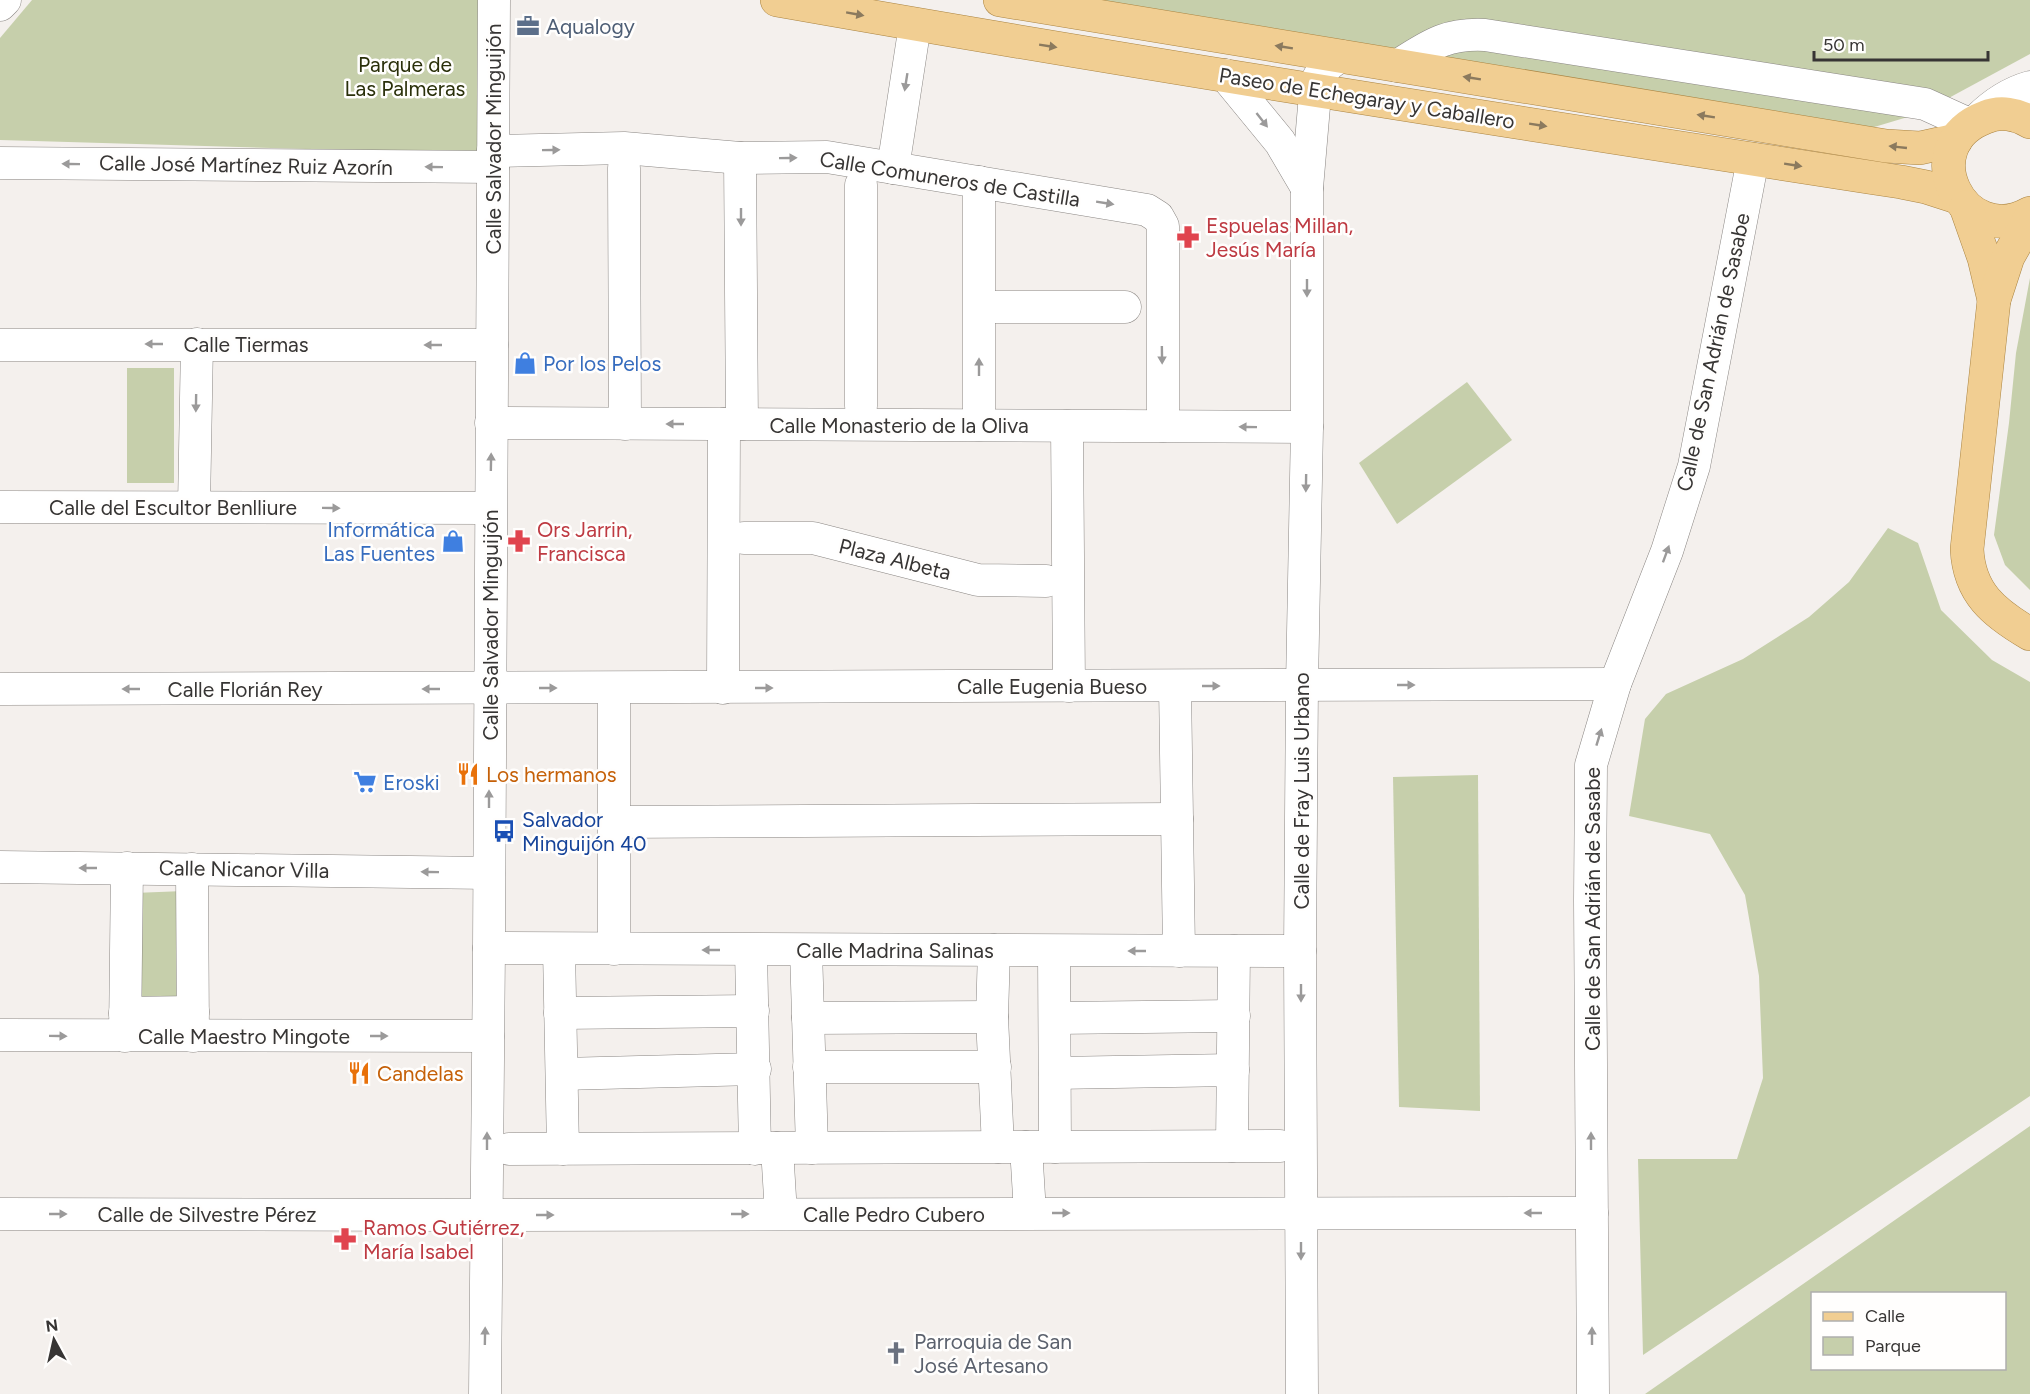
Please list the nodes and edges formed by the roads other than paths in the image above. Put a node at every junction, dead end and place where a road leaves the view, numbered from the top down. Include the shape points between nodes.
1 (5, 0) edge
2 (494, 0) edge
3 (777, 0) edge
4 (1000, 0) edge
5 (0, 5) edge
6 (915, 25) junction
7 (1341, 56) junction
8 (1397, 66) junction
9 (1225, 75) junction
10 (2030, 87) edge
11 (1315, 90) junction
12 (2030, 122) edge
13 (1968, 128) junction
14 (740, 158) junction
15 (493, 159) junction
16 (1753, 159) junction
17 (0, 163) edge
18 (624, 168) dead end
19 (892, 168) junction
20 (979, 182) junction
21 (861, 185) dead end
22 (1307, 188) junction
23 (1961, 202) junction
24 (2030, 213) edge
25 (2030, 218) edge
26 (1994, 300) junction
27 (994, 307) dead end
28 (1125, 307) dead end
29 (197, 344) junction
30 (0, 345) edge
31 (492, 345) junction
32 (861, 406) dead end
33 (491, 423) junction
34 (625, 424) junction
35 (733, 424) junction
36 (979, 425) junction
37 (1067, 426) junction
38 (1163, 426) junction
39 (1307, 427) junction
40 (194, 506) junction
41 (0, 507) edge
42 (490, 508) junction
43 (1970, 530) junction
44 (744, 538) dead end
45 (1046, 581) dead end
46 (2030, 616) edge
47 (2030, 634) edge
48 (1615, 684) junction
49 (1302, 685) junction
50 (1069, 686) junction
51 (1175, 686) junction
52 (614, 688) junction
53 (723, 688) junction
54 (0, 689) edge
55 (489, 689) junction
56 (1177, 819) junction
57 (614, 822) junction
58 (0, 867) edge
59 (489, 873) junction
60 (127, 877) junction
61 (192, 877) junction
62 (489, 948) junction
63 (559, 949) junction
64 (614, 949) junction
65 (751, 950) junction
66 (806, 950) junction
67 (994, 950) junction
68 (1054, 951) junction
69 (1179, 951) junction
70 (1234, 951) junction
71 (1300, 951) junction
72 (753, 1011) junction
73 (560, 1013) junction
74 (1234, 1016) junction
75 (992, 1017) junction
76 (1054, 1017) junction
77 (808, 1018) junction
78 (125, 1024) junction
79 (193, 1024) junction
80 (0, 1035) edge
81 (488, 1036) junction
82 (809, 1067) junction
83 (994, 1068) junction
84 (755, 1069) junction
85 (1233, 1070) junction
86 (1055, 1073) junction
87 (562, 1074) junction
88 (1232, 1146) junction
89 (1280, 1146) dead end
90 (1026, 1147) junction
91 (766, 1148) junction
92 (813, 1148) junction
93 (509, 1149) dead end
94 (563, 1149) junction
95 (1030, 1213) junction
96 (1301, 1213) junction
97 (1592, 1213) junction
98 (0, 1214) edge
99 (781, 1214) junction
100 (487, 1215) junction
101 (485, 1394) edge
102 (1302, 1394) edge
103 (1593, 1394) edge

1 - 5 street
2 - 15 street, Calle Salvador Minguijón
3 -> 6 main road, Paseo de Echegaray y Caballero
7 -> 4 main road, Paseo de Echegaray y Caballero
6 -> 9 main road, Paseo de Echegaray y Caballero
6 -> 19 street
7 - 8 main road, Paseo de Echegaray y Caballero
7 - 11 street, Calle de Fray Luis Urbano via 1324,68
13 -> 8 main road, Paseo de Echegaray y Caballero via 1920,148 1886,146
8 - 13 street via 1442,40 1459,35 1485,35 1925,104
9 - 11 main road, Paseo de Echegaray y Caballero
9 -> 22 street via 1280,142
10 - 13 street via 1990,107
11 -> 16 main road, Paseo de Echegaray y Caballero
11 - 22 street, Calle de Fray Luis Urbano
12 - 13 main road, Paseo de Echegaray y Caballero via 2015,115 1990,115
13 - 23 main road via 1951,151 1948,174
15 -> 14 street, Calle Comuneros de Castilla via 624,148
14 -> 19 street, Calle Comuneros de Castilla via 827,157
14 -> 35 street
15 -> 17 street, Calle José Martínez Ruiz Azorín
15 - 31 street, Calle Salvador Minguijón
16 -> 23 main road, Paseo de Echegaray y Caballero via 1926,187
48 -> 16 street, Calle de San Adrián de Sasabe via 1667,551 1694,466
18 - 34 street
19 - 20 street, Calle Comuneros de Castilla
36 -> 20 street
20 -> 38 street, Calle Comuneros de Castilla via 1147,210 1158,217 1162,226
21 - 32 street
22 -> 39 street, Calle de Fray Luis Urbano
23 - 24 main road, Paseo de Echegaray y Caballero via 1993,220
23 - 26 main road via 1984,258
25 - 26 main road via 2008,256
26 - 43 main road
27 - 28 street
29 -> 30 street, Calle Tiermas
31 -> 29 street, Calle Tiermas
29 -> 40 street
31 - 33 street, Calle Salvador Minguijón
33 - 34 street, Calle Monasterio de la Oliva
42 -> 33 street, Calle Salvador Minguijón
35 -> 34 street, Calle Monasterio de la Oliva
35 - 36 street, Calle Monasterio de la Oliva
35 - 53 street
36 - 37 street, Calle Monasterio de la Oliva
37 - 38 street, Calle Monasterio de la Oliva
37 - 50 street
39 -> 38 street, Calle Monasterio de la Oliva
39 -> 49 street, Calle de Fray Luis Urbano
40 - 41 street, Calle del Escultor Benlliure
40 -> 42 street, Calle del Escultor Benlliure
42 - 55 street, Calle Salvador Minguijón
43 - 46 main road via 1991,584 2011,605
43 - 47 main road via 1967,562 1975,586 1996,612
44 - 45 street, Plaza Albeta via 813,538 978,580
49 -> 48 street, Calle Eugenia Bueso
97 -> 48 street, Calle de San Adrián de Sasabe via 1591,765
51 -> 49 street, Calle Eugenia Bueso
49 - 71 street, Calle de Fray Luis Urbano
50 - 51 street, Calle Eugenia Bueso
53 -> 50 street, Calle Eugenia Bueso
51 - 56 street
52 - 53 street, Calle Eugenia Bueso
55 -> 52 street, Calle Eugenia Bueso
52 - 57 street
55 -> 54 street, Calle Florián Rey
59 -> 55 street, Calle Salvador Minguijón
56 - 57 street
56 - 69 street
57 - 64 street
60 -> 58 street, Calle Nicanor Villa
59 -> 61 street, Calle Nicanor Villa
59 - 62 street, Calle Salvador Minguijón
60 - 61 street, Calle Nicanor Villa
60 - 78 street
61 - 79 street
62 - 63 street, Calle Madrina Salinas
62 - 81 street, Calle Salvador Minguijón
63 - 64 street, Calle Madrina Salinas
63 - 73 street
65 -> 64 street, Calle Madrina Salinas
65 - 66 street, Calle Madrina Salinas
65 - 72 street
66 - 67 street, Calle Madrina Salinas
66 - 77 street
67 - 68 street, Calle Madrina Salinas
67 - 75 street
69 -> 68 street, Calle Madrina Salinas
68 - 76 street
69 - 70 street, Calle Madrina Salinas
70 - 71 street, Calle Madrina Salinas
70 - 74 street
71 -> 96 street, Calle de Fray Luis Urbano
72 - 73 street
72 - 84 street
73 - 87 street
74 - 76 street
74 - 85 street
75 - 77 street
75 - 83 street
76 - 86 street
77 - 82 street
78 - 79 street, Calle Maestro Mingote
80 -> 78 street, Calle Maestro Mingote
79 -> 81 street, Calle Maestro Mingote
100 -> 81 street, Calle Salvador Minguijón
82 - 83 street
82 - 92 street
83 - 90 street
84 - 87 street
84 - 91 street
85 - 86 street
85 - 88 street
86 - 90 street
87 - 94 street
88 - 89 street
88 - 90 street
90 - 92 street
90 - 95 street
91 - 92 street
91 - 94 street
91 - 99 street
93 - 94 street
95 -> 96 street, Calle Pedro Cubero
95 - 99 street, Calle Pedro Cubero
97 -> 96 street, Calle Pedro Cubero
96 -> 102 street, Calle de Fray Luis Urbano
103 -> 97 street, Calle de San Adrián de Sasabe
98 -> 100 street, Calle de Silvestre Pérez
100 -> 99 street, Calle Pedro Cubero
101 -> 100 street, Calle Salvador Minguijón

